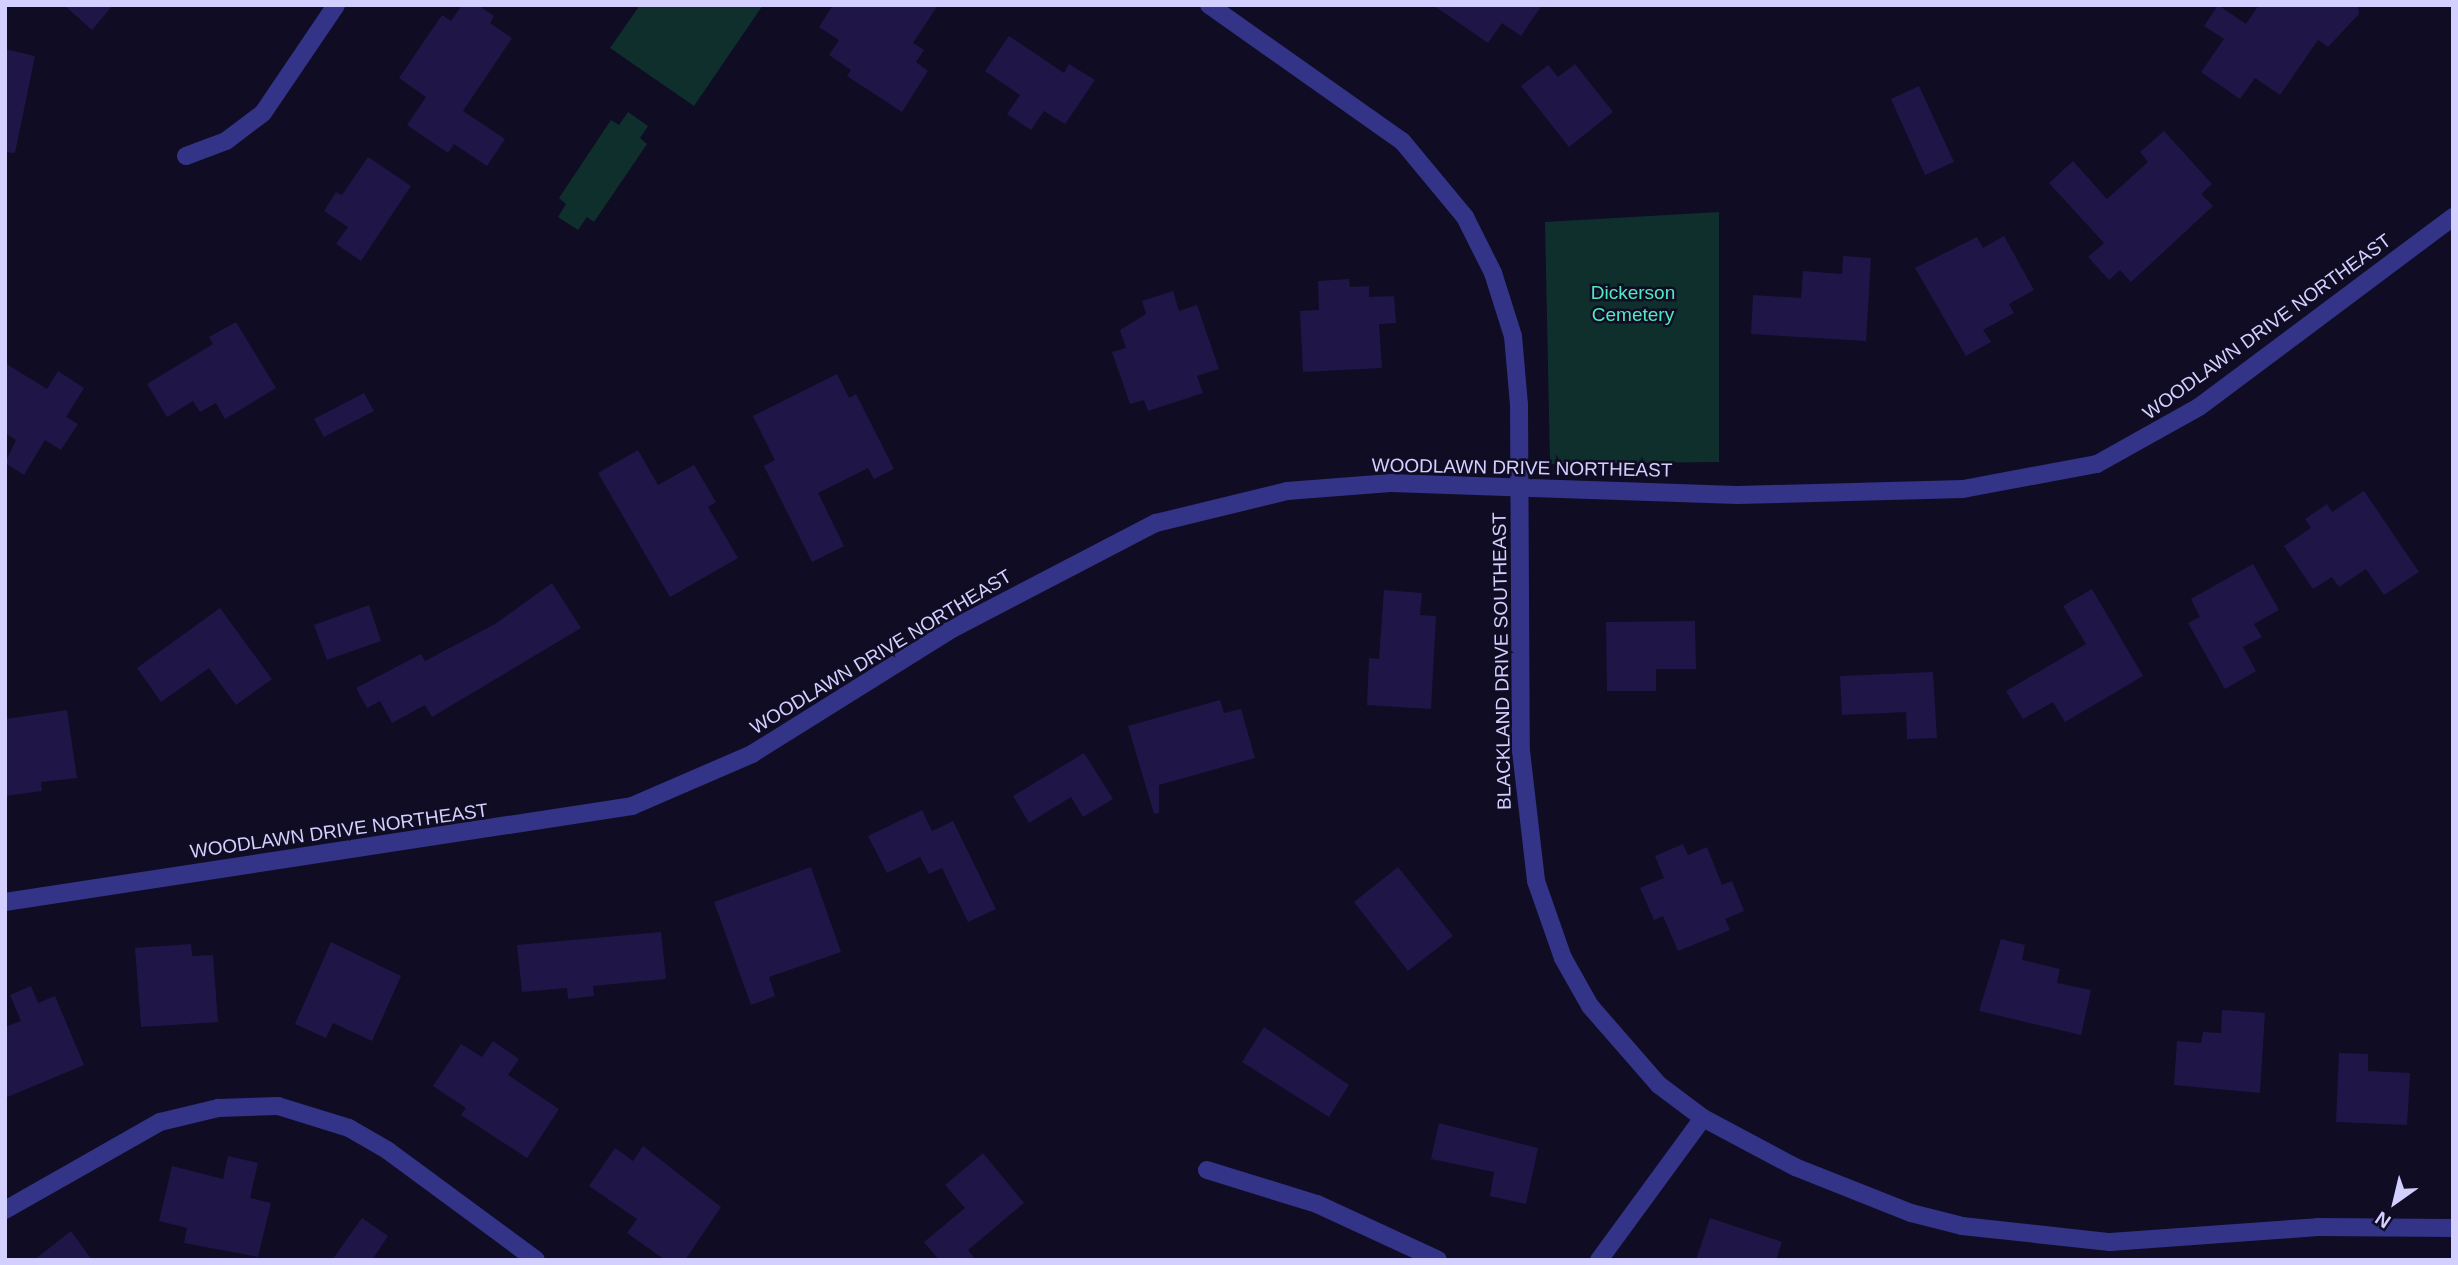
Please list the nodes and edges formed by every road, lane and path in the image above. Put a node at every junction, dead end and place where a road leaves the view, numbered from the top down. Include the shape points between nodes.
1 (336, 5) edge
2 (1209, 5) edge
3 (186, 156) dead end
4 (2453, 217) edge
5 (1520, 487) junction
6 (5, 902) edge
7 (1703, 1118) junction
8 (1207, 1170) dead end
9 (5, 1210) edge
10 (2453, 1228) edge
11 (536, 1260) edge
12 (1438, 1260) edge
13 (1599, 1260) edge

1 - 3 street via 263,113 226,141
2 - 5 street, BLACKLAND DRIVE SOUTHEAST via 1402,141 1465,217 1493,272 1513,336
4 - 5 street, WOODLAWN DRIVE NORTHEAST via 2199,407 2097,464 1964,489 1737,495
5 - 6 street, WOODLAWN DRIVE NORTHEAST via 1391,483 1287,491 1156,523 952,629 752,754 632,806
5 - 7 street, BLACKLAND DRIVE SOUTHEAST via 1521,751 1536,881 1563,958 1590,1006 1632,1058
7 - 10 street, BLACKLAND DRIVE SOUTHEAST via 1858,1194 1962,1226 2110,1242 2317,1227
7 - 13 street
8 - 12 street via 1317,1204
9 - 11 street via 160,1122 218,1108 278,1106 349,1128 387,1150

